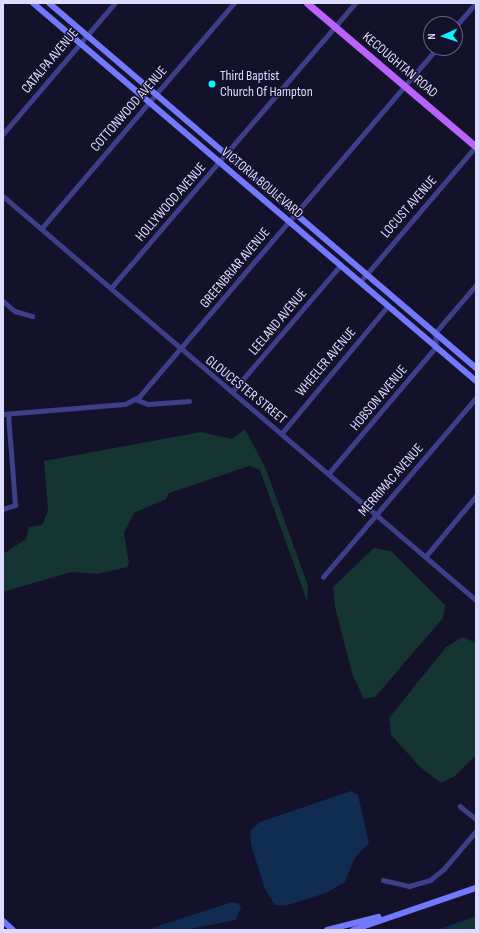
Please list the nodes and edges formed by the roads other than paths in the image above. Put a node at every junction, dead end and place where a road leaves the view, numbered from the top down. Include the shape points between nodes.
1 (33, 3) edge
2 (49, 3) edge
3 (115, 3) edge
4 (234, 3) edge
5 (307, 3) edge
6 (355, 3) edge
7 (476, 3) edge
8 (463, 18) edge
9 (335, 27) junction
10 (87, 36) junction
11 (80, 43) junction
12 (431, 56) edge
13 (405, 86) junction
14 (156, 94) junction
15 (149, 102) junction
16 (3, 134) edge
17 (476, 146) edge
18 (226, 155) junction
19 (219, 162) junction
20 (3, 196) edge
21 (296, 214) junction
22 (289, 221) junction
23 (41, 229) junction
24 (340, 266) junction
25 (366, 274) junction
26 (360, 282) junction
27 (476, 285) edge
28 (111, 288) junction
29 (3, 301) edge
30 (388, 306) junction
31 (32, 316) dead end
32 (435, 333) junction
33 (436, 347) junction
34 (180, 350) junction
35 (476, 368) edge
36 (476, 381) edge
37 (232, 392) junction
38 (476, 398) edge
39 (135, 399) junction
40 (190, 401) dead end
41 (6, 414) edge
42 (282, 433) junction
43 (329, 473) junction
44 (476, 496) edge
45 (3, 509) edge
46 (376, 514) junction
47 (426, 556) junction
48 (323, 577) dead end
49 (475, 598) edge
50 (460, 806) dead end
51 (476, 819) edge
52 (476, 831) edge
53 (383, 880) dead end
54 (476, 888) edge
55 (403, 912) junction
56 (3, 921) edge
57 (8, 928) edge
58 (327, 930) edge
59 (353, 930) edge

1 - 11 main road, VICTORIA BOULEVARD
2 - 10 main road, VICTORIA BOULEVARD
3 - 10 street, CATALPA AVENUE
4 - 14 street, COTTONWOOD AVENUE
5 - 9 main road, KECOUGHTAN ROAD
6 - 9 street, HOLLYWOOD AVENUE
7 - 8 street
9 - 13 main road, KECOUGHTAN ROAD
9 - 18 street, HOLLYWOOD AVENUE
10 - 11 street, CATALPA AVENUE
10 - 14 main road, VICTORIA BOULEVARD
11 - 15 main road, VICTORIA BOULEVARD
11 - 16 street, CATALPA AVENUE
12 - 13 street, GREENBRIAR AVENUE
13 - 17 main road, KECOUGHTAN ROAD
13 - 21 street, GREENBRIAR AVENUE
14 - 15 street, COTTONWOOD AVENUE
14 - 18 main road, VICTORIA BOULEVARD
15 - 19 main road, VICTORIA BOULEVARD
15 - 23 street, COTTONWOOD AVENUE
17 - 25 street, LOCUST AVENUE
18 - 19 street, HOLLYWOOD AVENUE
18 - 21 main road, VICTORIA BOULEVARD
19 - 22 main road, VICTORIA BOULEVARD
19 - 28 street, HOLLYWOOD AVENUE
20 - 23 street, GLOUCESTER STREET
21 - 22 street, GREENBRIAR AVENUE
21 - 25 main road, VICTORIA BOULEVARD
22 - 24 main road, VICTORIA BOULEVARD
22 - 34 street, GREENBRIAR AVENUE
23 - 28 street, GLOUCESTER STREET
24 - 26 main road, VICTORIA BOULEVARD
24 - 37 street, LEELAND AVENUE
25 - 26 street, LOCUST AVENUE
25 - 32 main road, VICTORIA BOULEVARD
26 - 30 main road, VICTORIA BOULEVARD
27 - 32 street
28 - 34 street, GLOUCESTER STREET
29 - 31 street via 15,311
30 - 33 main road, VICTORIA BOULEVARD
30 - 42 street, WHEELER AVENUE
32 - 33 street
32 - 35 main road, VICTORIA BOULEVARD
33 - 36 main road, VICTORIA BOULEVARD
33 - 43 street, HOBSON AVENUE
34 - 37 street, GLOUCESTER STREET
34 - 39 street, GREENBRIAR AVENUE
37 - 42 street, GLOUCESTER STREET
38 - 46 street, MERRIMAC AVENUE
39 - 40 street via 148,404
39 - 41 street via 109,406
41 - 45 street via 15,505
42 - 43 street, GLOUCESTER STREET
43 - 46 street, GLOUCESTER STREET
44 - 47 street
46 - 47 street, GLOUCESTER STREET
46 - 48 street, MERRIMAC AVENUE
47 - 49 street, GLOUCESTER STREET
50 - 51 street
52 - 53 street via 443,870 430,880 409,886
54 - 55 main road
55 - 58 main road
55 - 59 main road
56 - 57 main road

